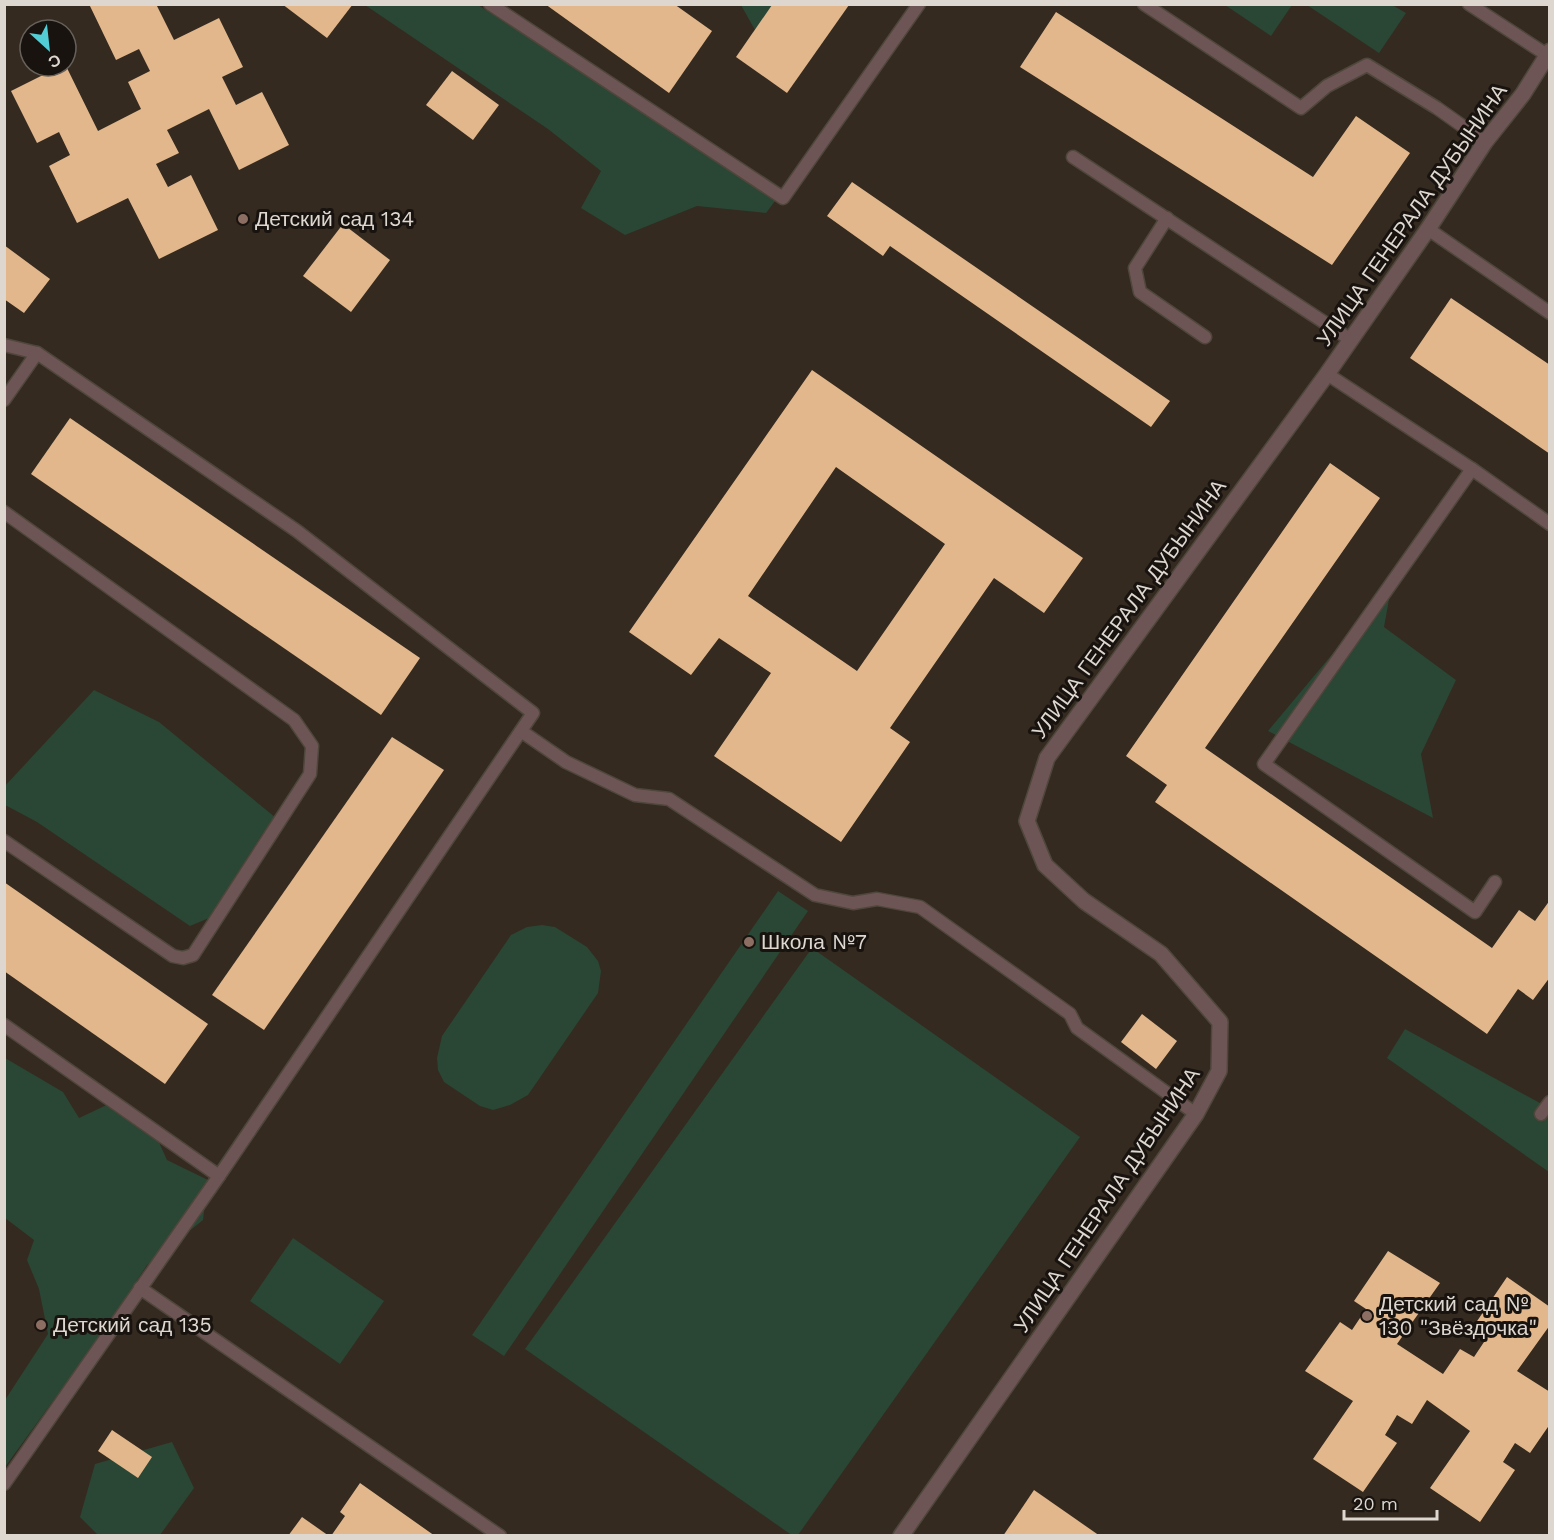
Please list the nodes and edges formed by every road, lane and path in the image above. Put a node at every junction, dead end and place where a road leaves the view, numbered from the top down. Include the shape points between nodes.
1 (490, 4) edge
2 (919, 4) edge
3 (1144, 4) edge
4 (1469, 4) edge
5 (1548, 53) edge
6 (1485, 142) junction
7 (1073, 157) dead end
8 (1167, 218) junction
9 (1428, 229) junction
10 (1550, 313) edge
11 (1205, 337) dead end
12 (1351, 340) junction
13 (4, 345) edge
14 (37, 353) junction
15 (1327, 374) junction
16 (4, 400) edge
17 (1472, 469) junction
18 (4, 512) edge
19 (1550, 524) edge
20 (521, 731) junction
21 (4, 841) edge
22 (1495, 882) dead end
23 (4, 1025) edge
24 (1550, 1102) edge
25 (1196, 1114) junction
26 (1541, 1114) dead end
27 (219, 1176) junction
28 (140, 1288) junction
29 (4, 1484) edge
30 (500, 1536) edge
31 (901, 1536) edge

1 - 2 lane via 783,198
3 - 6 lane via 1301,108 1327,86 1367,65
4 - 5 lane
5 - 6 street, УЛИЦА ГЕНЕРАЛА ДУБЫНИНА via 1523,94
6 - 9 street, УЛИЦА ГЕНЕРАЛА ДУБЫНИНА
7 - 8 lane
8 - 11 lane via 1135,268 1140,292
8 - 12 lane
9 - 10 lane
9 - 12 street, УЛИЦА ГЕНЕРАЛА ДУБЫНИНА
12 - 15 street, УЛИЦА ГЕНЕРАЛА ДУБЫНИНА
13 - 14 lane
14 - 16 lane
14 - 20 lane via 297,531 533,713
15 - 17 lane
15 - 25 street, УЛИЦА ГЕНЕРАЛА ДУБЫНИНА via 1047,758 1027,821 1045,865 1084,901 1161,954 1220,1022 1219,1071
17 - 19 lane
17 - 22 lane via 1264,764 1475,912
18 - 21 lane via 294,720 312,746 310,774 193,955 172,956
20 - 25 lane via 566,762 634,795 669,799 815,895 853,903 877,899 920,907 1070,1014 1077,1028
20 - 27 lane
23 - 27 lane
24 - 26 lane
25 - 31 street, УЛИЦА ГЕНЕРАЛА ДУБЫНИНА
27 - 28 lane
28 - 29 lane
28 - 30 lane

